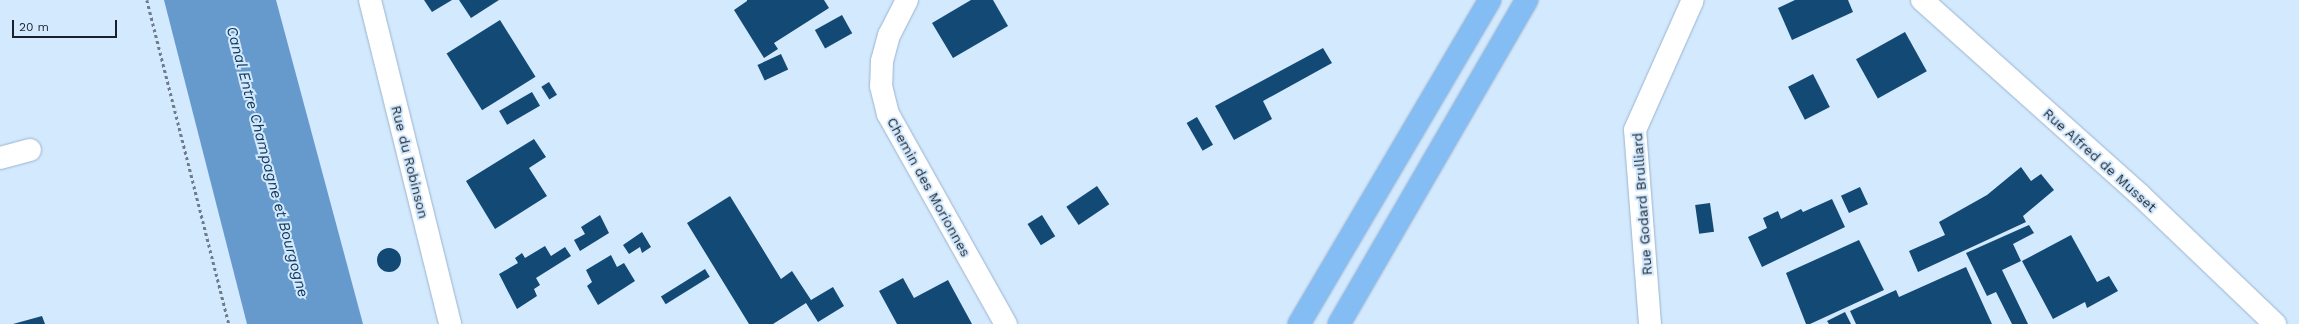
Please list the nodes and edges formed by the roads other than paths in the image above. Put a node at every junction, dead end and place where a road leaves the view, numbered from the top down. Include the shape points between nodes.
1 (370, 0) edge
2 (907, 0) edge
3 (1490, 0) edge
4 (1527, 0) edge
5 (1692, 0) edge
6 (1922, 0) edge
7 (30, 150) dead end
8 (0, 158) edge
9 (450, 324) edge
10 (1006, 324) edge
11 (1298, 324) edge
12 (1339, 324) edge
13 (1650, 324) edge
14 (2275, 324) edge

1 - 9 street, Rue du Robinson
2 - 10 street, Chemin des Morionnes via 889,34 882,61 881,86 888,114
3 - 11 highway
4 - 12 highway
5 - 13 street, Rue Godard Brulliard via 1635,130
6 - 14 street, Rue Alfred de Musset via 2140,195
7 - 8 street

